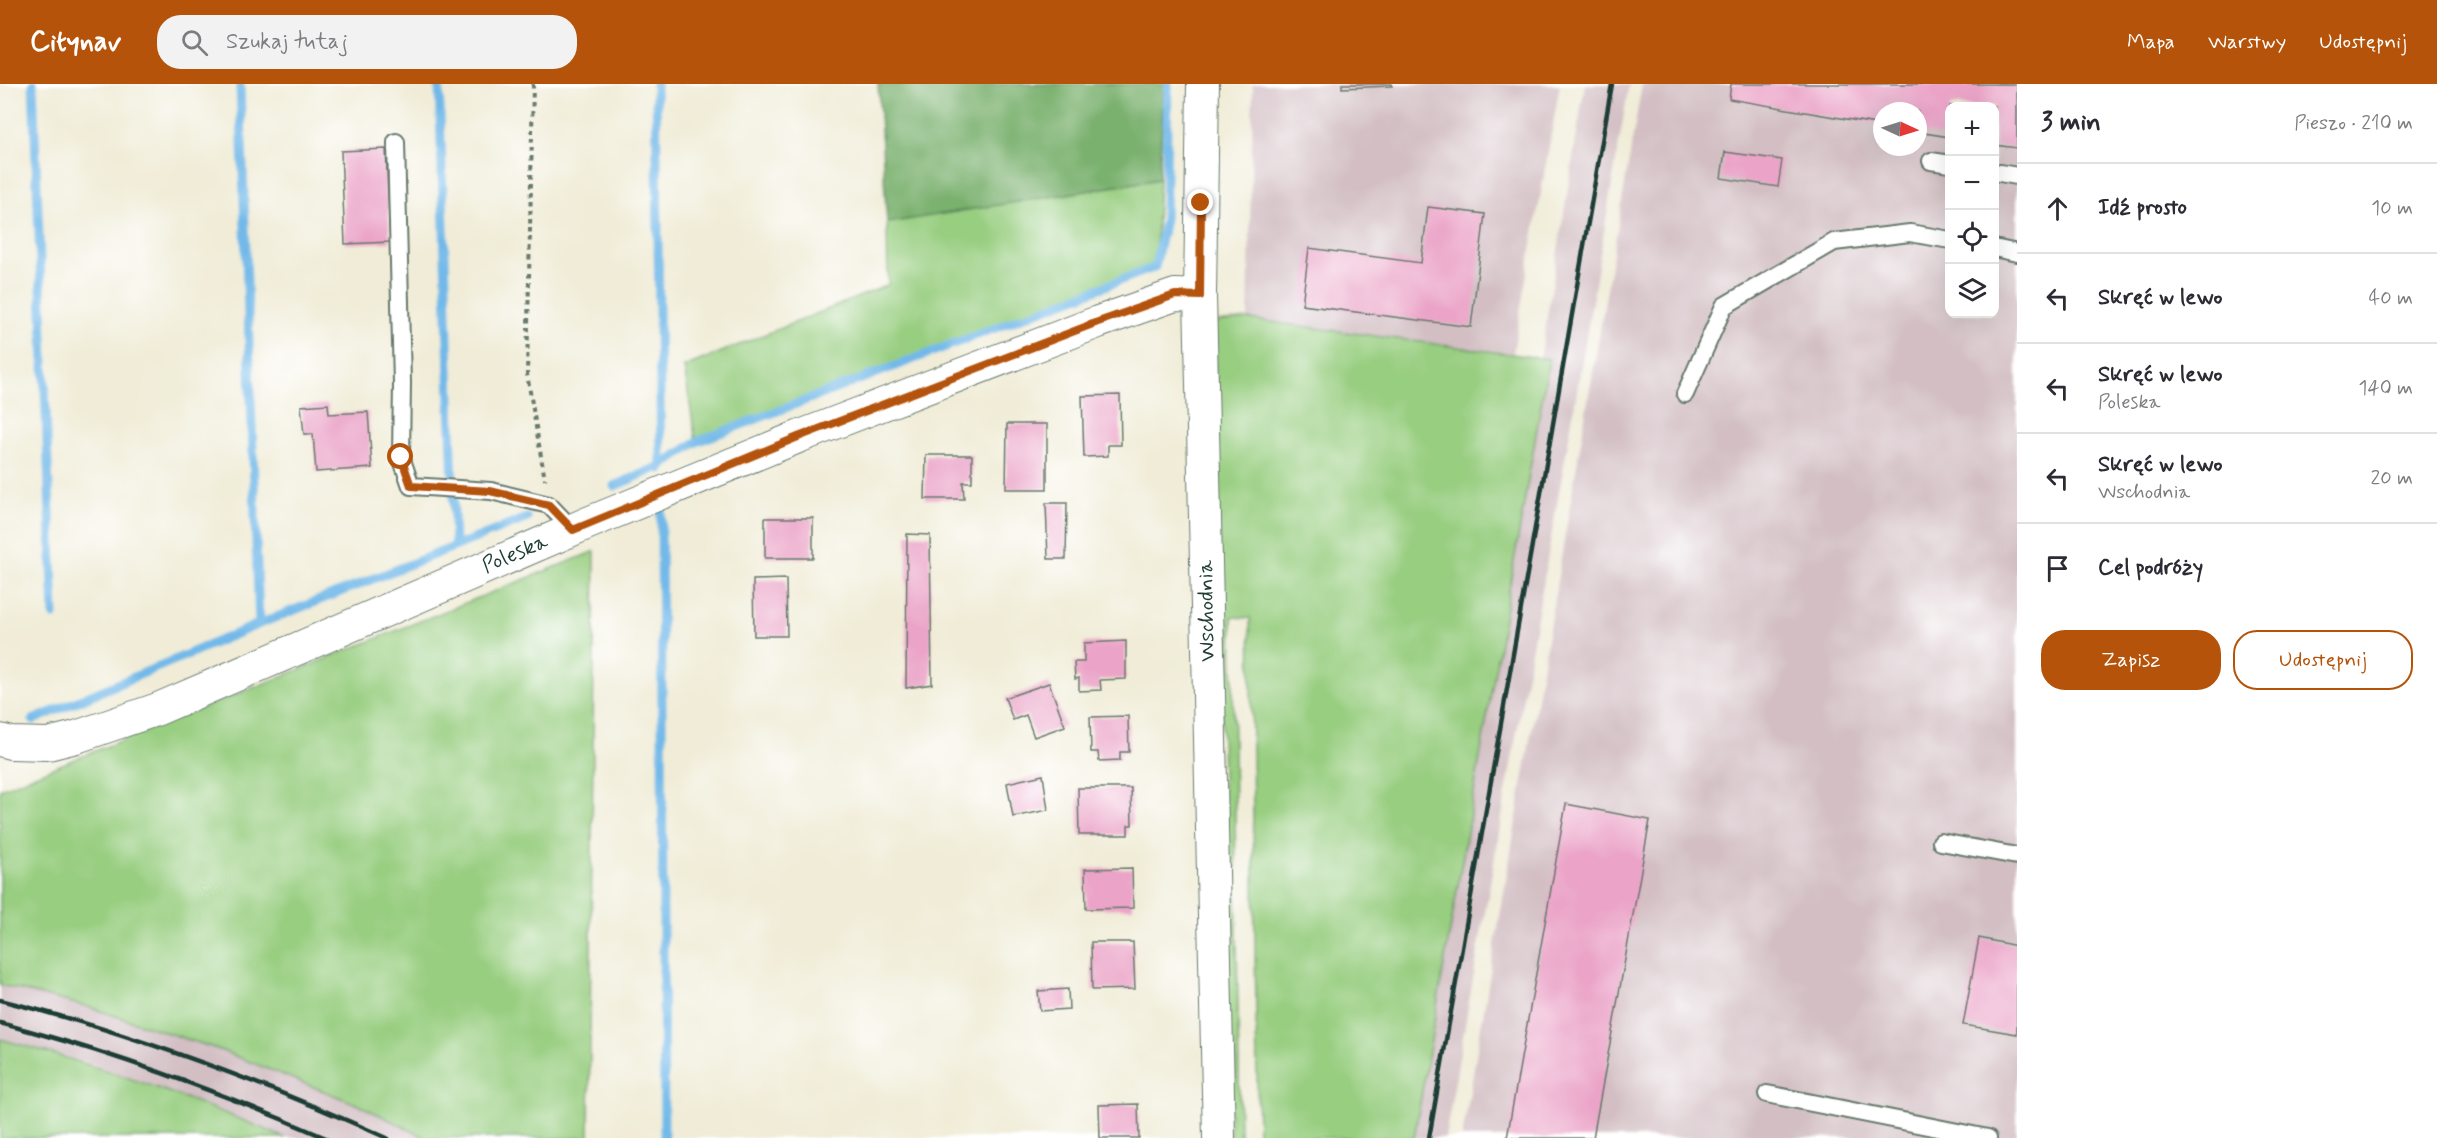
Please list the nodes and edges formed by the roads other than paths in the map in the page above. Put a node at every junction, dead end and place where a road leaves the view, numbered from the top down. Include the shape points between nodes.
1 (1203, 84) edge
2 (396, 142) dead end
3 (1930, 161) dead end
4 (1945, 164) edge
5 (1999, 173) edge
6 (2017, 176) edge
7 (1945, 239) edge
8 (1999, 249) edge
9 (2017, 253) edge
10 (1200, 296) junction
11 (1685, 394) dead end
12 (573, 530) junction
13 (0, 740) edge
14 (1941, 842) dead end
15 (2017, 856) edge
16 (1767, 1094) dead end
17 (1219, 1138) edge
18 (1988, 1138) edge

1 - 10 street, Wschodnia
2 - 12 lane via 401,457 411,486 490,491 549,505
3 - 4 lane
5 - 6 lane
7 - 11 lane via 1910,232 1834,242 1724,306
8 - 9 lane
10 - 12 street, Poleska via 1175,295 1098,322 798,437
10 - 17 street, Wschodnia
12 - 13 street, Poleska via 158,709 48,744
14 - 15 lane
16 - 18 lane

